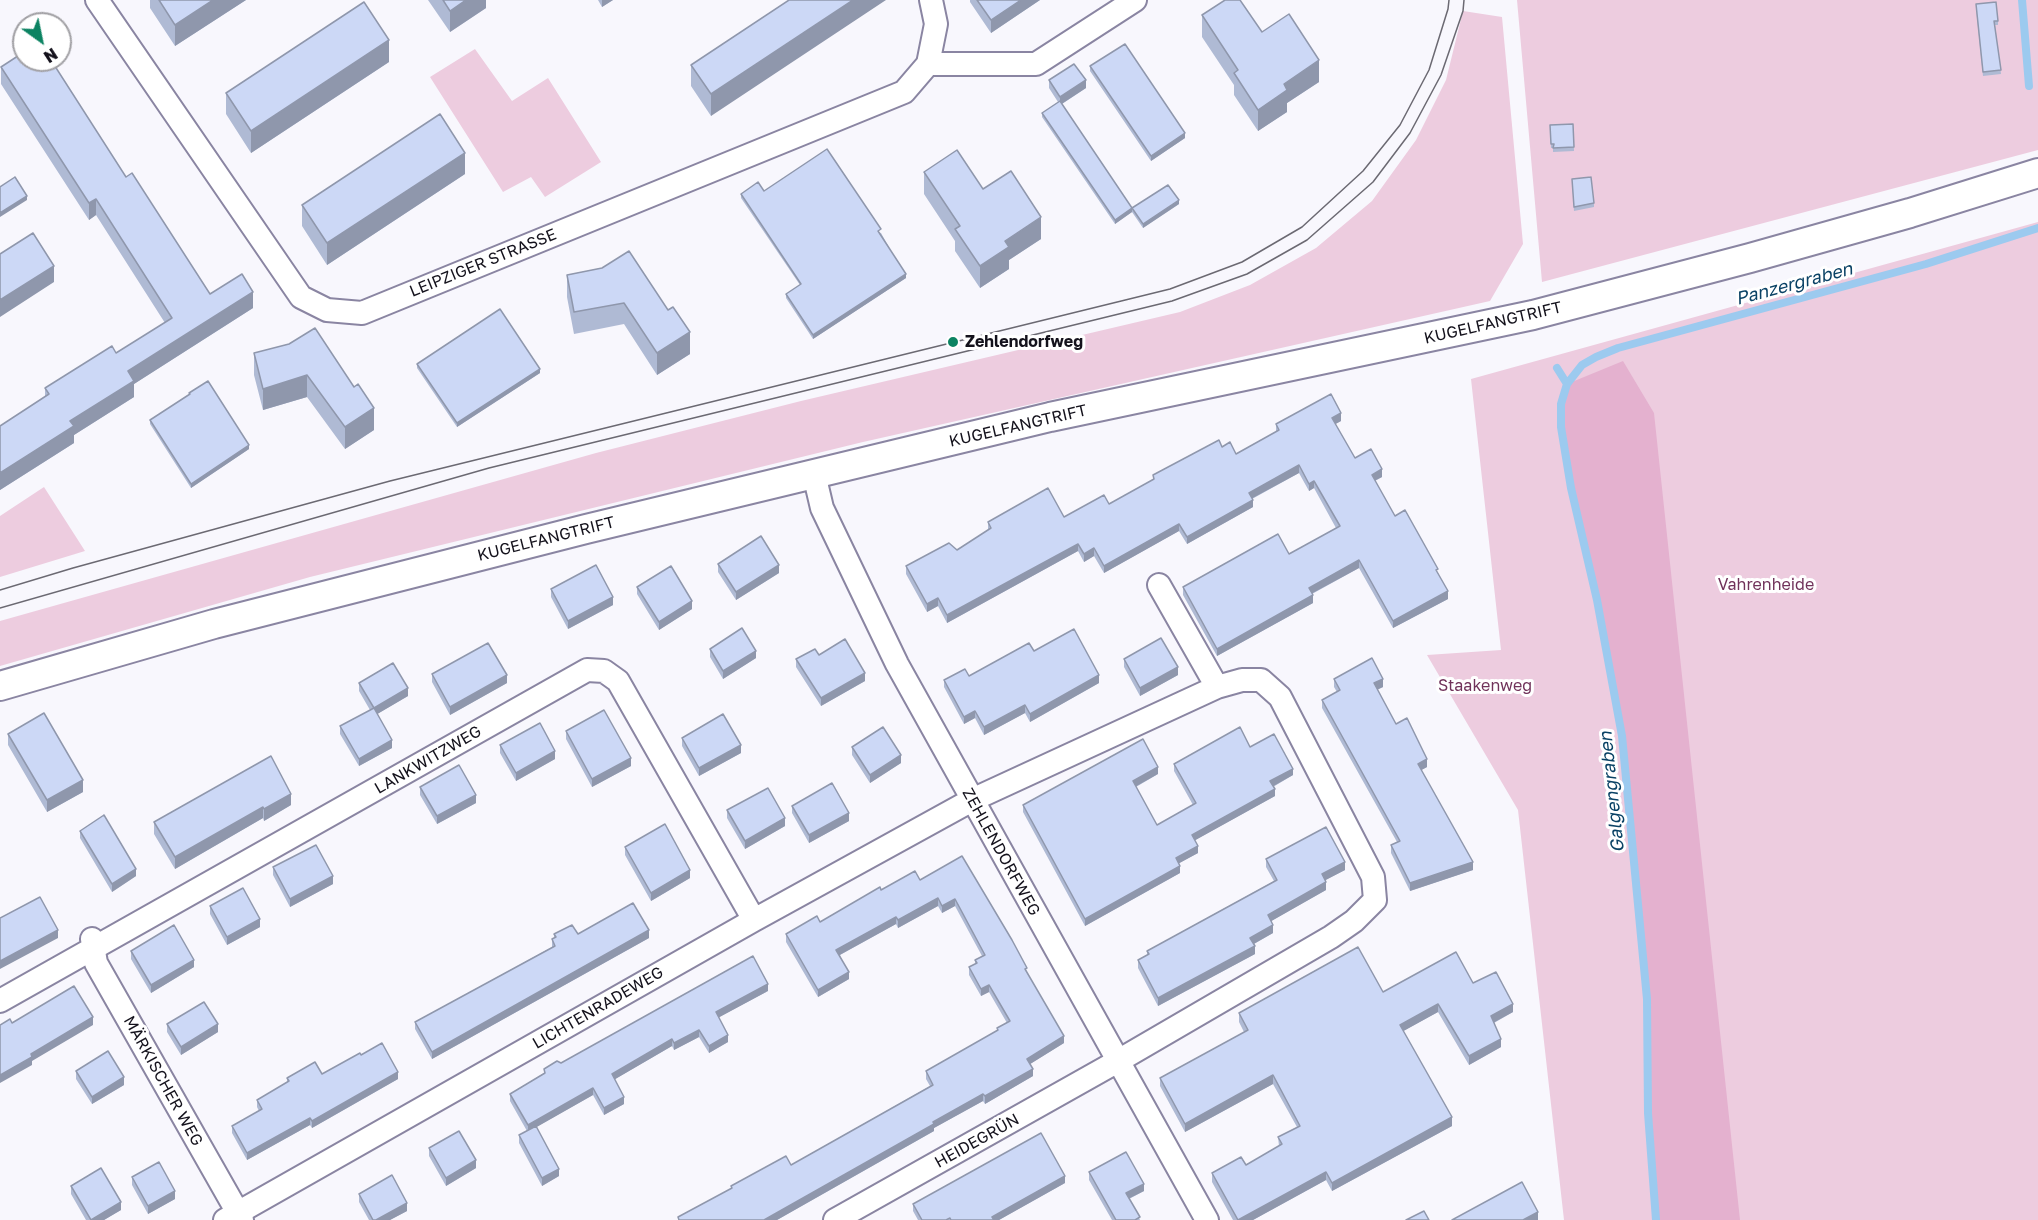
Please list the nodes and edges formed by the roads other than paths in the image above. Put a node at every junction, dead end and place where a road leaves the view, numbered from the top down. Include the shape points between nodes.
1 (97, 0) edge
2 (932, 0) edge
3 (1135, 0) edge
4 (928, 64) junction
5 (2038, 173) edge
6 (814, 474) junction
7 (1159, 585) dead end
8 (0, 686) edge
9 (1217, 687) junction
10 (972, 800) junction
11 (753, 920) junction
12 (93, 944) junction
13 (0, 1001) edge
14 (1118, 1061) junction
15 (235, 1218) edge
16 (835, 1220) edge
17 (1207, 1220) edge

1 - 4 street, LEIPZIGER STRASSE via 301,297 327,310 362,313 904,92
2 - 4 street, LEIPZIGER STRASSE via 936,24
3 - 4 street via 1036,64
5 - 6 street, KUGELFANGTRIFT via 1750,258 1533,315 1050,417
6 - 8 street, KUGELFANGTRIFT via 214,624
6 - 10 street, ZEHLENDORFWEG via 822,508 897,664
7 - 9 street
9 - 10 street
9 - 14 street via 1242,680 1261,681 1280,697 1373,877 1375,900 1331,937
10 - 11 street, LICHTENRADEWEG
10 - 14 street, ZEHLENDORFWEG
11 - 12 street, LANKWITZWEG via 618,681 603,671 587,670
11 - 15 street, LICHTENRADEWEG
12 - 13 street, LANKWITZWEG
12 - 15 street, MÄRKISCHER WEG via 96,963
14 - 16 street, HEIDEGRÜN
14 - 17 street, ZEHLENDORFWEG

